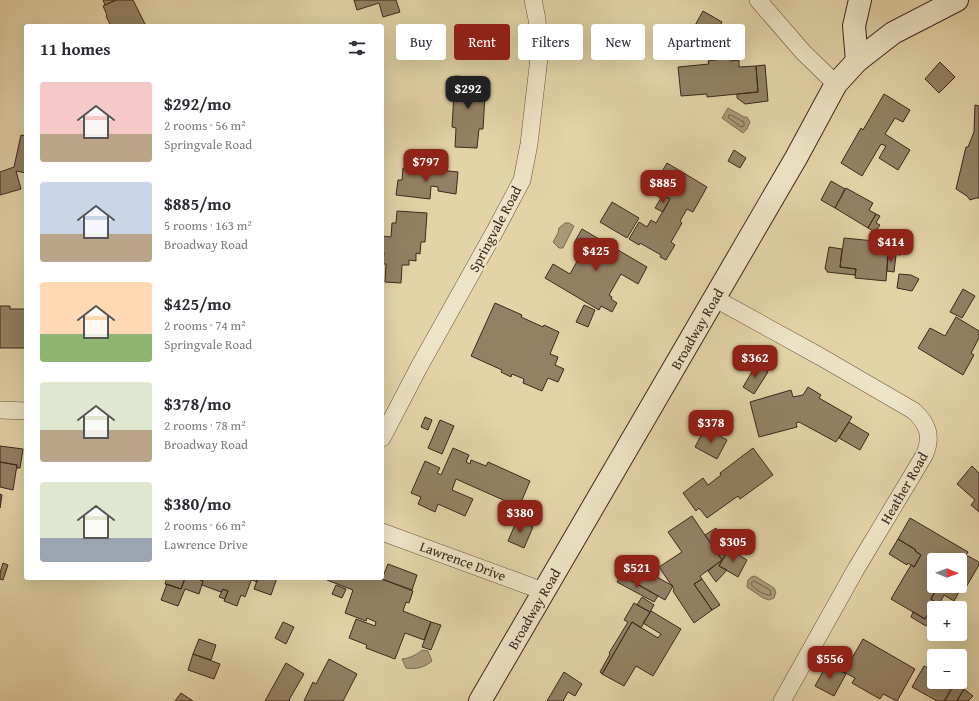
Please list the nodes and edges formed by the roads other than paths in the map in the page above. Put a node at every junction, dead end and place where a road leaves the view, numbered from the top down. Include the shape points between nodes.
1 (533, 0) edge
2 (758, 0) edge
3 (860, 0) edge
4 (957, 0) edge
5 (857, 61) junction
6 (836, 84) junction
7 (714, 298) junction
8 (0, 410) edge
9 (24, 411) edge
10 (384, 434) edge
11 (384, 533) edge
12 (543, 591) junction
13 (480, 701) edge
14 (782, 701) edge

1 - 10 street, Springvale Road via 540,58 530,144 522,180
2 - 6 street
3 - 5 street via 854,26
4 - 5 street, Broadway Road via 893,33
5 - 6 street, Broadway Road
6 - 7 street, Broadway Road
7 - 12 street, Broadway Road
7 - 14 street, Heather Road via 914,411 922,418 928,432 925,454 856,569
8 - 9 street
11 - 12 street, Lawrence Drive
12 - 13 street, Broadway Road

